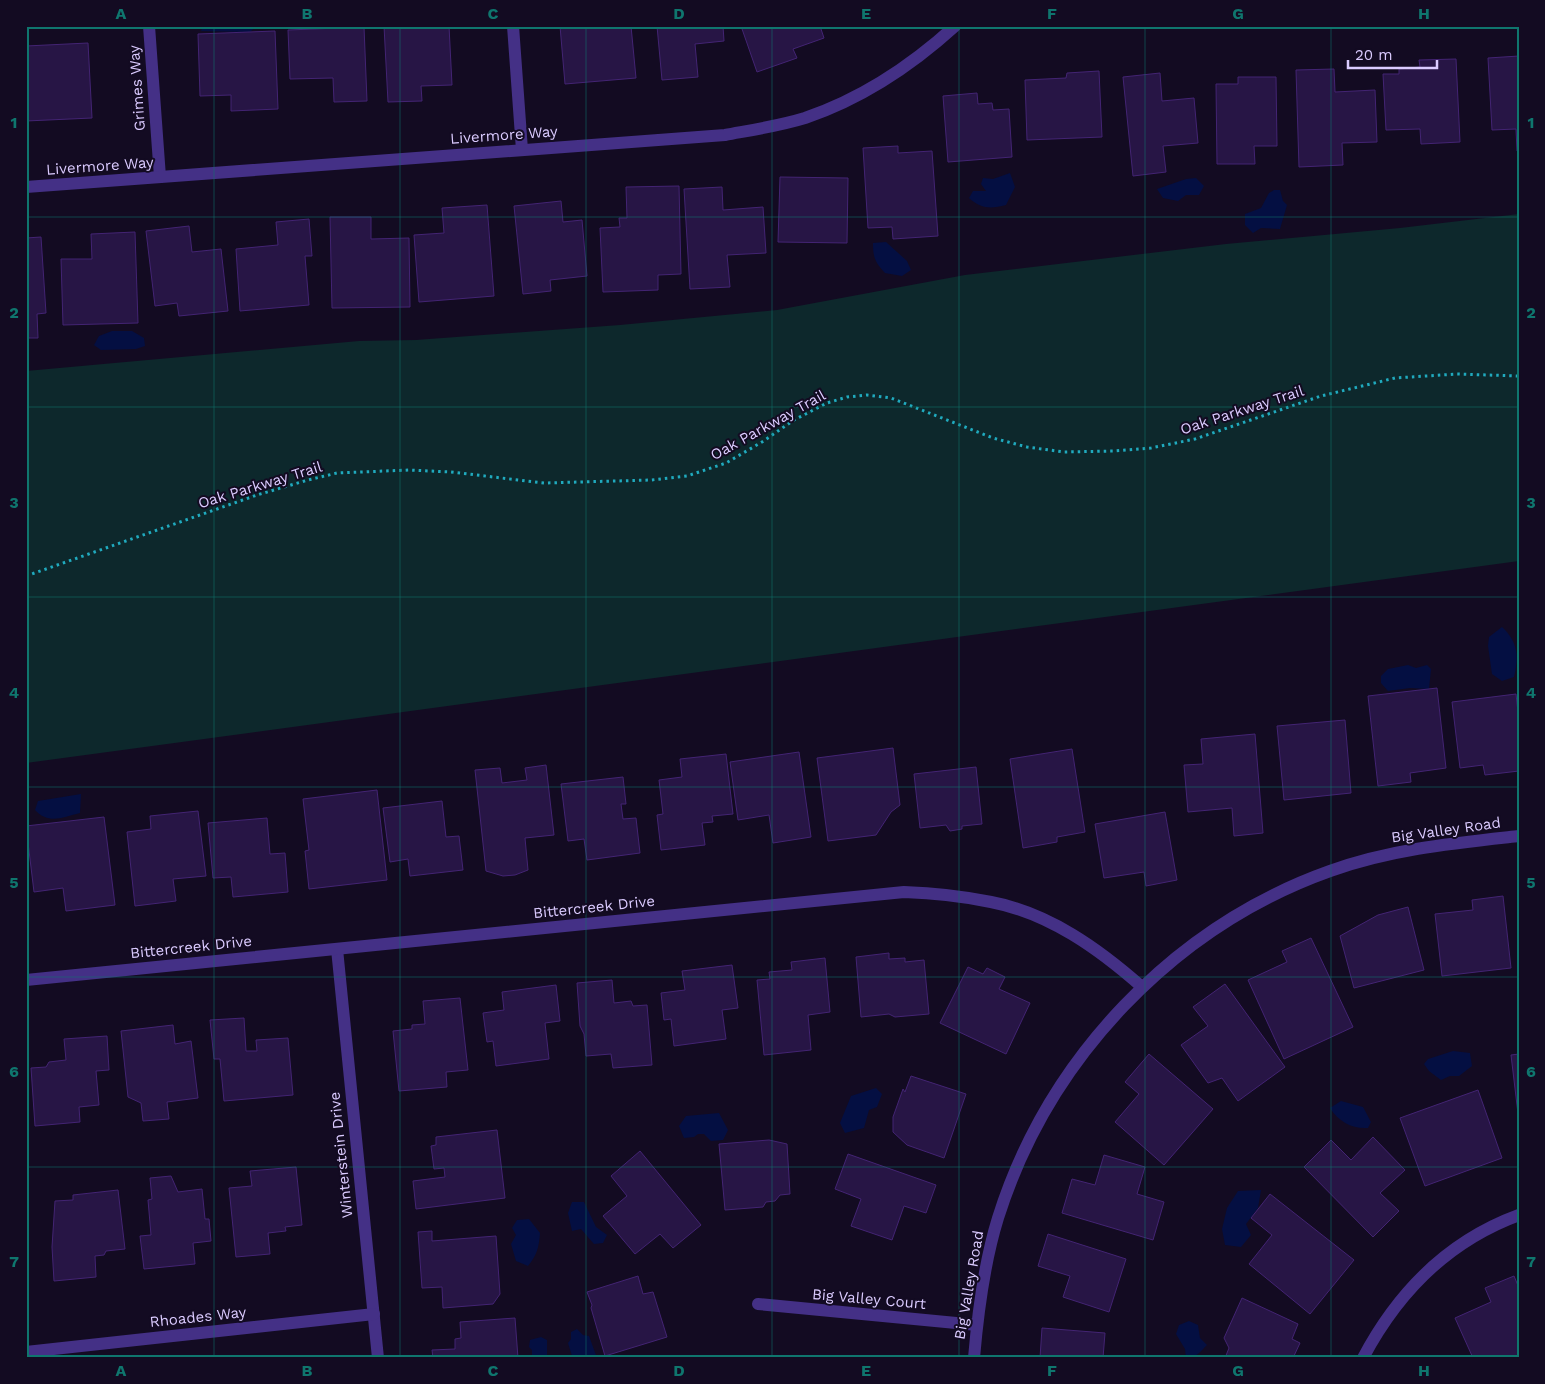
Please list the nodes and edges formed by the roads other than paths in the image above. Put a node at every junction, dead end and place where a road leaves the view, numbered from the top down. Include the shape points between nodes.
1 (149, 26) edge
2 (513, 26) edge
3 (955, 26) edge
4 (522, 150) junction
5 (160, 177) junction
6 (26, 187) edge
7 (1519, 836) edge
8 (337, 949) junction
9 (26, 980) edge
10 (1142, 987) junction
11 (1519, 1214) edge
12 (758, 1304) dead end
13 (374, 1314) junction
14 (977, 1325) junction
15 (26, 1352) edge
16 (378, 1358) edge
17 (974, 1358) edge
18 (1363, 1358) edge

1 - 5 street, Grimes Way
2 - 4 street
3 - 4 street, Livermore Way via 930,49 880,84 805,118 726,135
4 - 5 street, Livermore Way
5 - 6 street, Livermore Way
7 - 10 street, Big Valley Road via 1440,844 1384,855 1330,871 1278,893 1228,920
8 - 9 street, Bittercreek Drive
8 - 10 street, Bittercreek Drive via 904,892 949,894 993,902 1036,916 1113,961
8 - 13 street, Winterstein Drive
10 - 14 street, Big Valley Road via 1073,1067 1042,1114 998,1218
11 - 18 street via 1478,1234 1430,1268 1390,1312
12 - 14 street, Big Valley Court
13 - 15 street, Rhoades Way
13 - 16 street, Winterstein Drive
14 - 17 street, Big Valley Road

